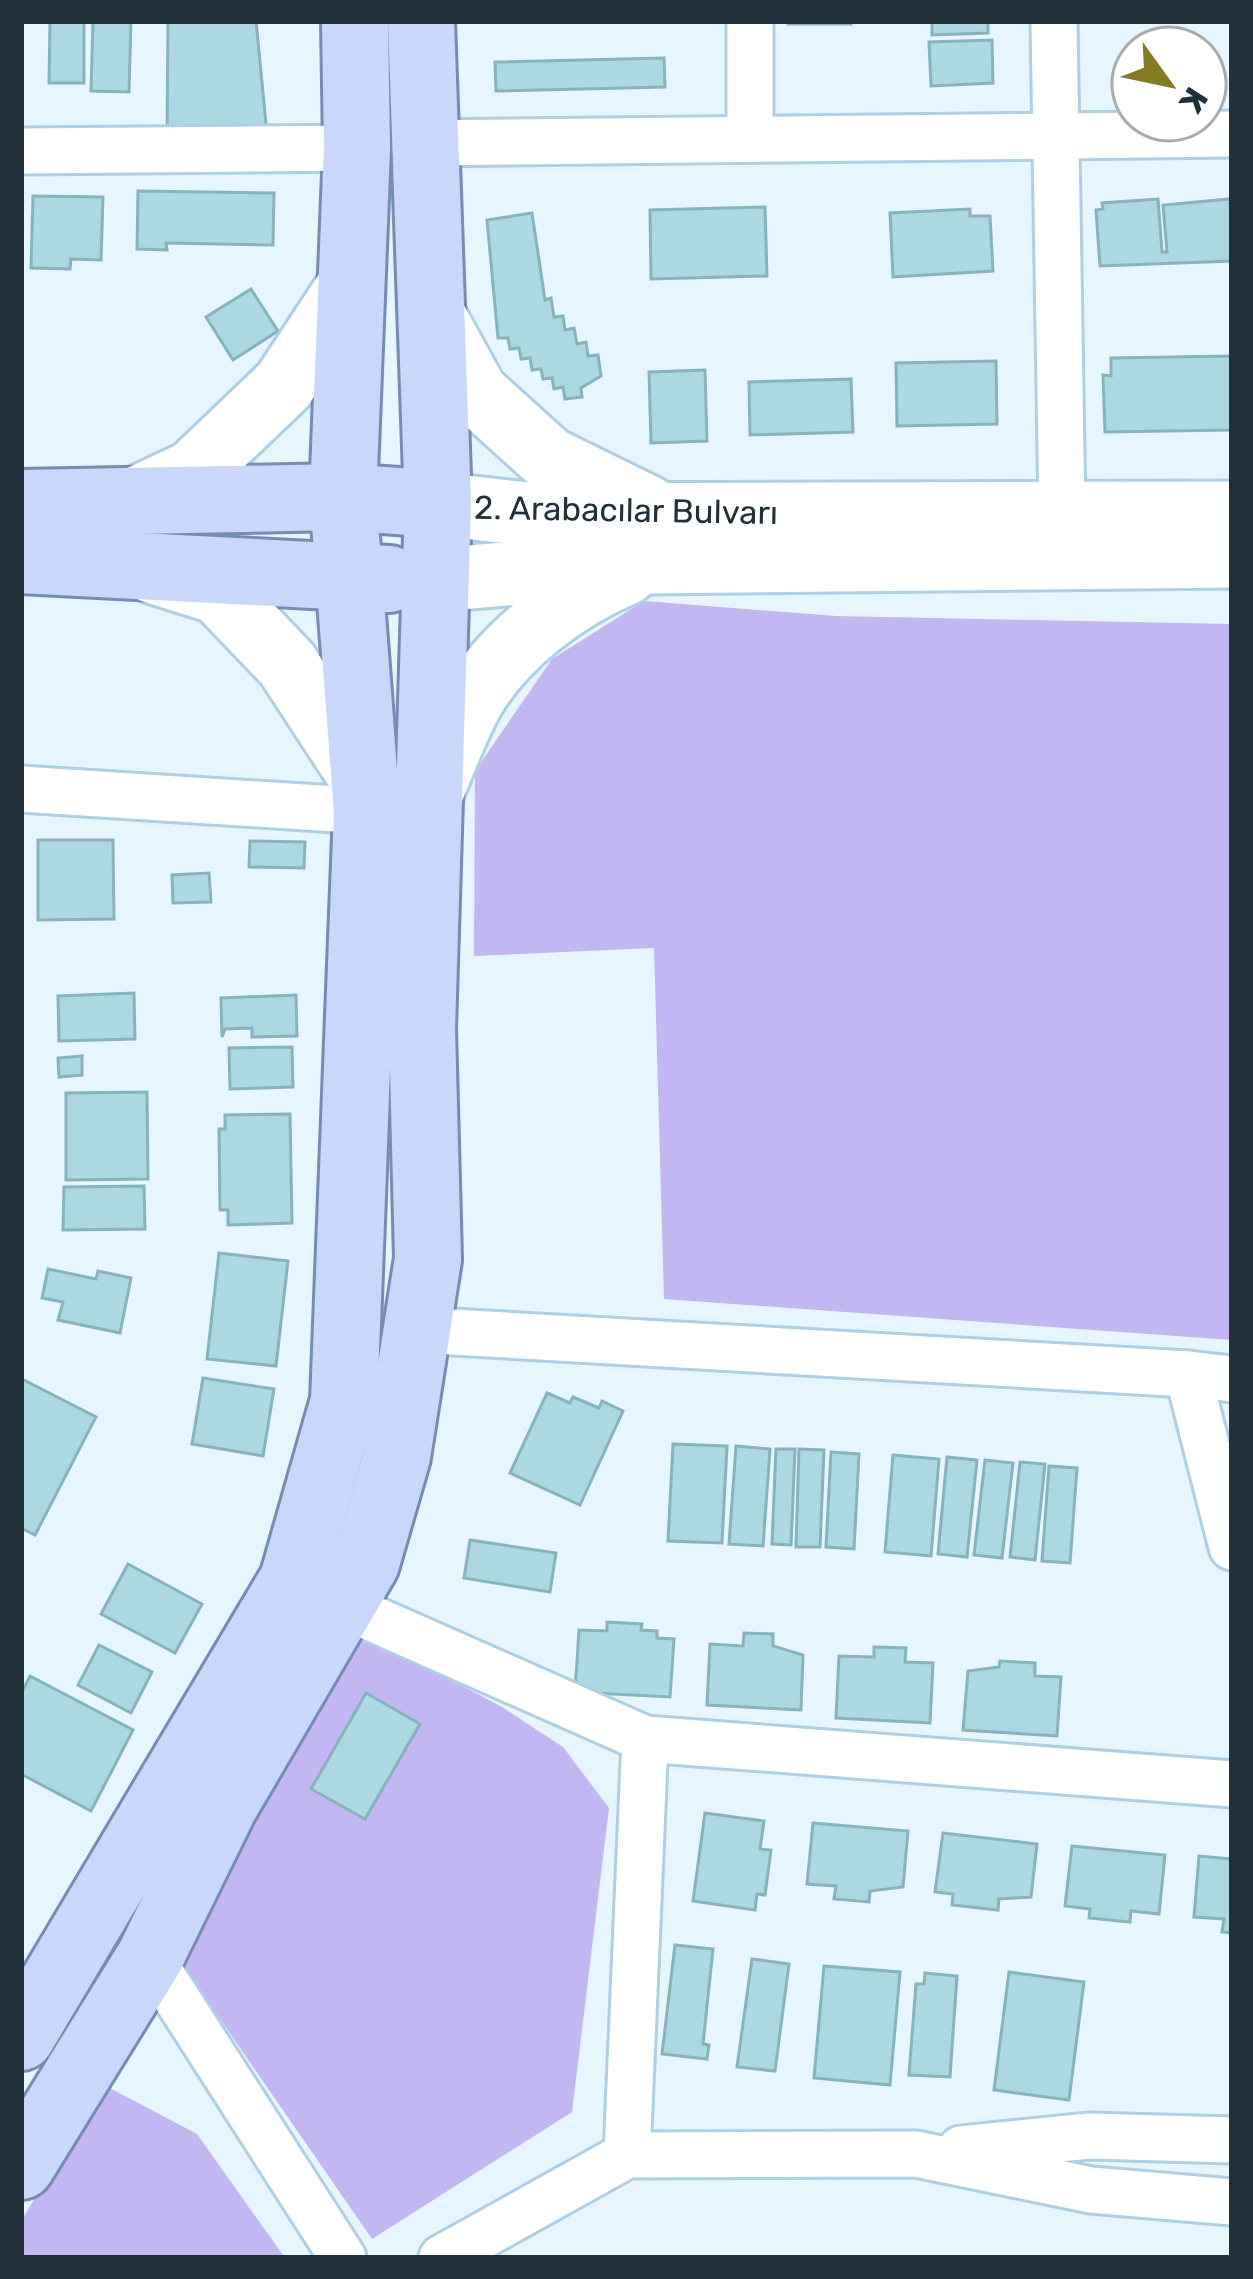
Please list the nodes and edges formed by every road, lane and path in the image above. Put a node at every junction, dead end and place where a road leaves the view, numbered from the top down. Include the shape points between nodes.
1 (355, 21) edge
2 (421, 21) edge
3 (750, 21) edge
4 (1054, 21) edge
5 (1232, 134) edge
6 (1059, 136) junction
7 (750, 140) junction
8 (425, 143) junction
9 (357, 148) junction
10 (21, 151) edge
11 (351, 283) junction
12 (431, 311) junction
13 (343, 497) junction
14 (21, 503) edge
15 (438, 503) junction
16 (1062, 513) junction
17 (1232, 513) edge
18 (127, 532) junction
19 (656, 538) junction
20 (1232, 556) edge
21 (21, 560) edge
22 (347, 578) junction
23 (435, 580) junction
24 (21, 789) edge
25 (365, 797) junction
26 (429, 798) junction
27 (417, 1330) junction
28 (1210, 1376) edge
29 (1232, 1547) edge
30 (342, 1605) junction
31 (645, 1739) junction
32 (1232, 1784) edge
33 (150, 1957) junction
34 (27, 2013) edge
35 (1232, 2140) edge
36 (916, 2154) junction
37 (627, 2155) junction
38 (21, 2166) edge
39 (1232, 2202) edge
40 (343, 2258) edge
41 (442, 2258) edge

1 - 9 main road
2 - 8 main road
3 - 7 street
4 - 6 street
5 - 6 street
6 - 7 street
6 - 16 street
7 - 8 street
8 - 12 main road
9 - 10 street
9 - 11 main road
11 - 13 main road
11 - 18 main road via 284,385
12 - 15 main road
12 - 19 main road via 476,393
13 - 15 main road, 2. Arabacılar Bulvarı
13 - 18 main road, 2. Arabacılar Bulvarı
13 - 22 main road
14 - 18 main road, 2. Arabacılar Bulvarı
15 - 19 main road, 2. Arabacılar Bulvarı
15 - 23 main road
16 - 17 main road, 2. Arabacılar Bulvarı
16 - 19 main road, 2. Arabacılar Bulvarı
18 - 21 main road
18 - 22 main road
18 - 25 main road via 218,592 287,664
19 - 20 main road, 2. Arabacılar Bulvarı
19 - 23 main road, 2. Arabacılar Bulvarı
19 - 26 main road via 525,638 472,699
22 - 23 main road
22 - 25 main road
23 - 26 main road
24 - 25 street
25 - 34 main road via 344,1401 293,1580
26 - 27 main road via 422,1029 428,1259
27 - 28 street
27 - 30 main road via 397,1456 366,1563
28 - 29 street
30 - 31 street
30 - 33 main road via 224,1806
31 - 32 street
31 - 37 street
33 - 38 main road
33 - 40 street
35 - 36 street via 1089,2136
36 - 37 street
36 - 39 street via 1091,2190
37 - 41 street

